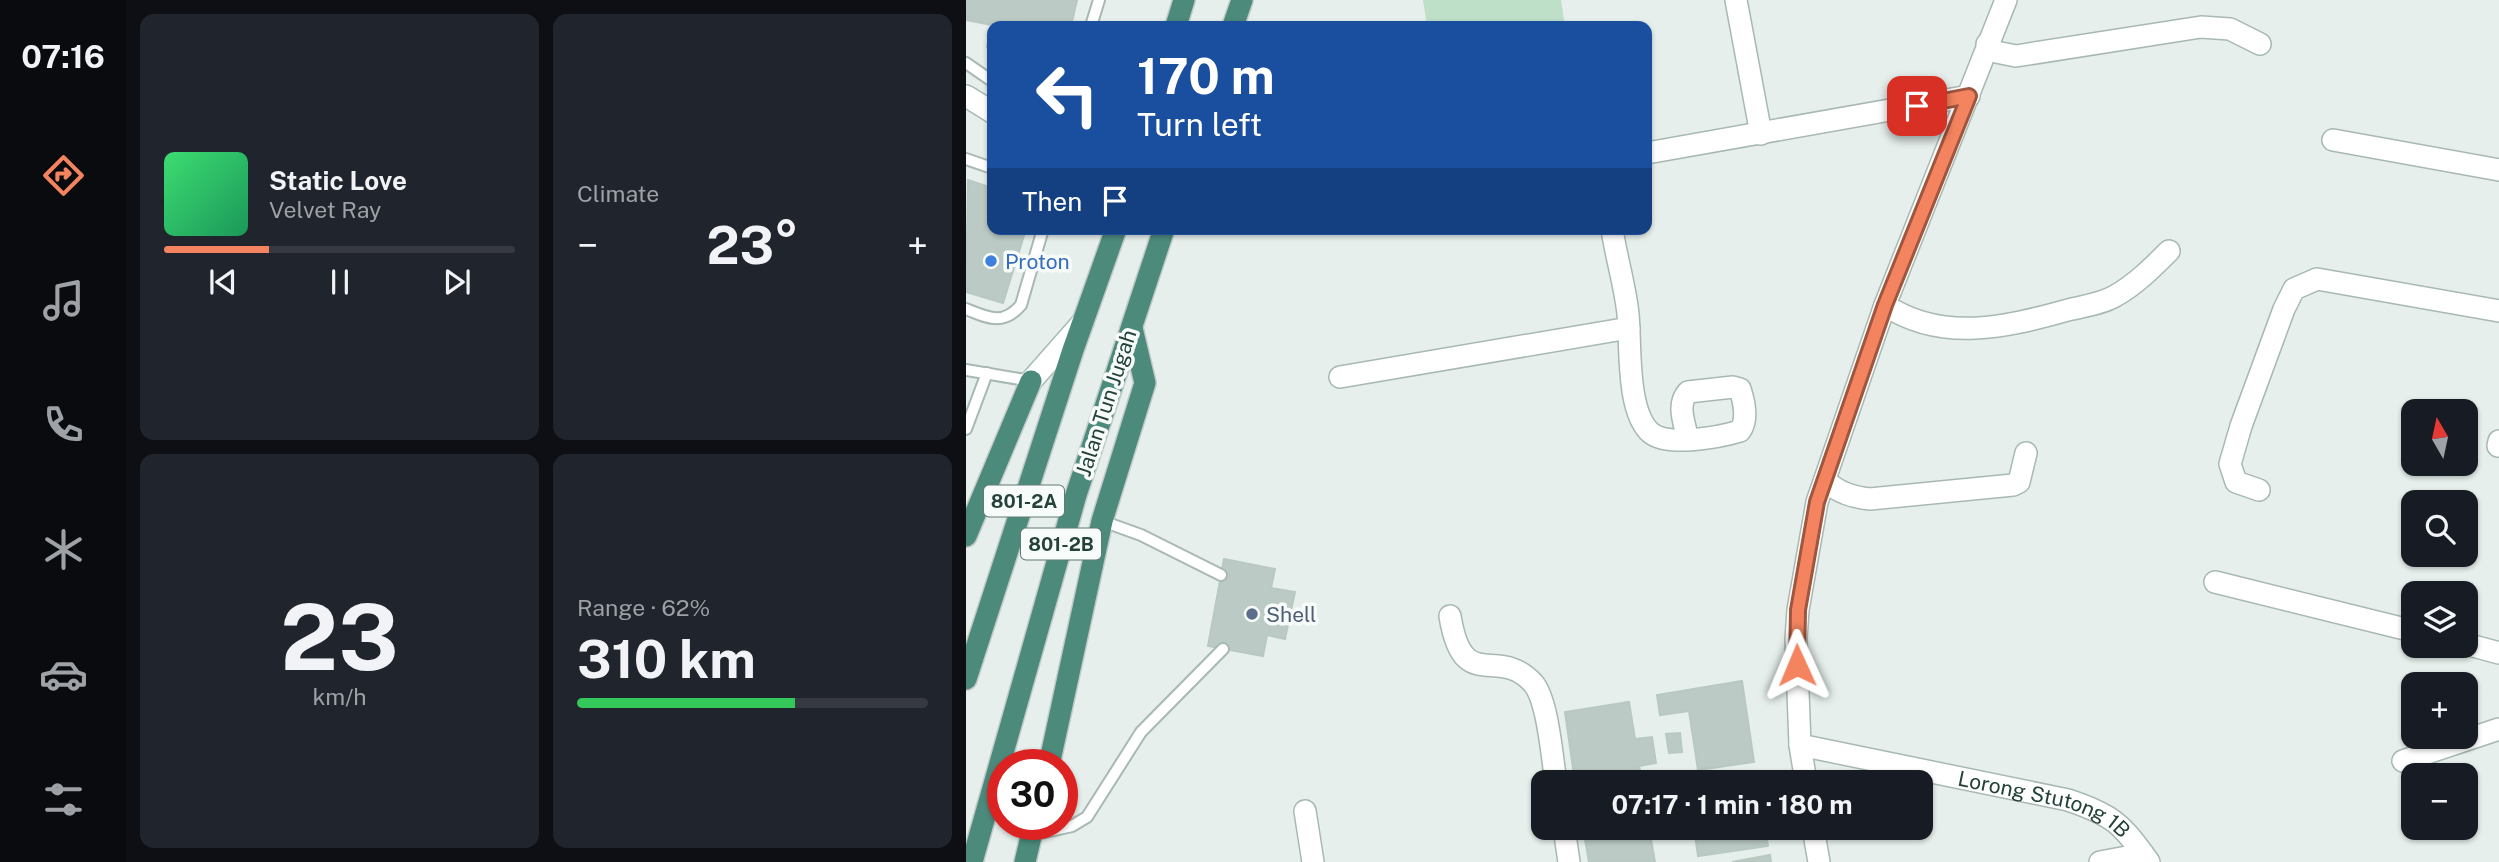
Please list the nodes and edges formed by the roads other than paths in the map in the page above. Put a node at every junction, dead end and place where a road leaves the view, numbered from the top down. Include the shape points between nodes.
1 (1099, 0) edge
2 (1184, 0) edge
3 (1242, 0) edge
4 (1736, 0) edge
5 (2006, 0) edge
6 (1093, 21) edge
7 (1178, 21) edge
8 (1235, 21) edge
9 (1987, 44) junction
10 (2259, 44) dead end
11 (966, 63) edge
12 (987, 78) edge
13 (966, 96) edge
14 (1969, 96) junction
15 (987, 108) edge
16 (1761, 134) junction
17 (2333, 140) dead end
18 (1652, 152) edge
19 (966, 159) edge
20 (987, 166) edge
21 (2499, 170) edge
22 (1041, 235) edge
23 (1114, 235) edge
24 (1162, 235) edge
25 (1613, 235) edge
26 (2169, 251) dead end
27 (1885, 305) junction
28 (966, 309) edge
29 (2499, 311) edge
30 (1083, 322) junction
31 (1132, 326) junction
32 (1629, 328) junction
33 (966, 370) edge
34 (987, 373) junction
35 (1340, 377) dead end
36 (1031, 381) junction
37 (966, 429) edge
38 (1688, 440) dead end
39 (2026, 453) dead end
40 (1825, 480) junction
41 (2259, 490) dead end
42 (973, 505) edge
43 (1102, 521) junction
44 (966, 537) edge
45 (1221, 575) dead end
46 (2215, 582) dead end
47 (1450, 616) dead end
48 (2401, 628) edge
49 (2478, 647) edge
50 (1223, 649) dead end
51 (2499, 653) edge
52 (966, 679) edge
53 (2499, 729) edge
54 (1800, 744) junction
55 (1052, 749) edge
56 (2403, 761) dead end
57 (1554, 770) edge
58 (1804, 770) edge
59 (1305, 811) dead end
60 (1078, 822) edge
61 (1032, 840) edge
62 (1565, 840) edge
63 (1816, 840) edge
64 (2146, 858) edge
65 (1030, 861) edge
66 (972, 862) edge
67 (1313, 862) edge
68 (1569, 862) edge
69 (1819, 862) edge
70 (2100, 862) edge

1 - 6 lane
2 - 7 highway
3 - 8 highway
4 - 16 street
5 - 9 street
9 - 10 street via 1996,52 2016,56 2202,27 2230,29
9 - 14 street
11 - 12 lane
13 - 15 street
14 - 16 street
14 - 27 street
16 - 18 street
17 - 21 street
19 - 20 lane
22 - 28 lane via 1021,305 1013,314 987,318
23 - 30 highway, 801-2A
24 - 31 highway, Jalan Tun Jugah / 801-2B
25 - 32 street
26 - 27 street via 2113,298 2016,324 1953,329 1906,319
27 - 40 street
29 - 41 street via 2318,279 2294,289 2230,464 2236,482
30 - 36 street
30 - 52 highway, 801-2A
31 - 43 highway via 1145,383
31 - 66 highway, Jalan Tun Jugah / 801-2B via 1076,495
32 - 35 street
32 - 38 street via 1634,397 1642,421 1652,434
33 - 34 lane
34 - 36 lane
34 - 37 lane
36 - 42 highway
39 - 40 street via 2019,482 2013,485 1870,499 1842,492
40 - 54 street via 1798,610
42 - 44 highway
43 - 45 lane
43 - 55 highway
46 - 48 street
47 - 57 street via 1463,657 1505,667 1534,684 1542,699
49 - 51 street
50 - 60 lane via 1141,732 1087,817
53 - 56 street
54 - 58 street
54 - 64 street, Lorong Stutong 1B via 2068,800 2095,809 2122,826
59 - 67 street
61 - 65 highway
62 - 68 street
63 - 69 street
64 - 70 street

